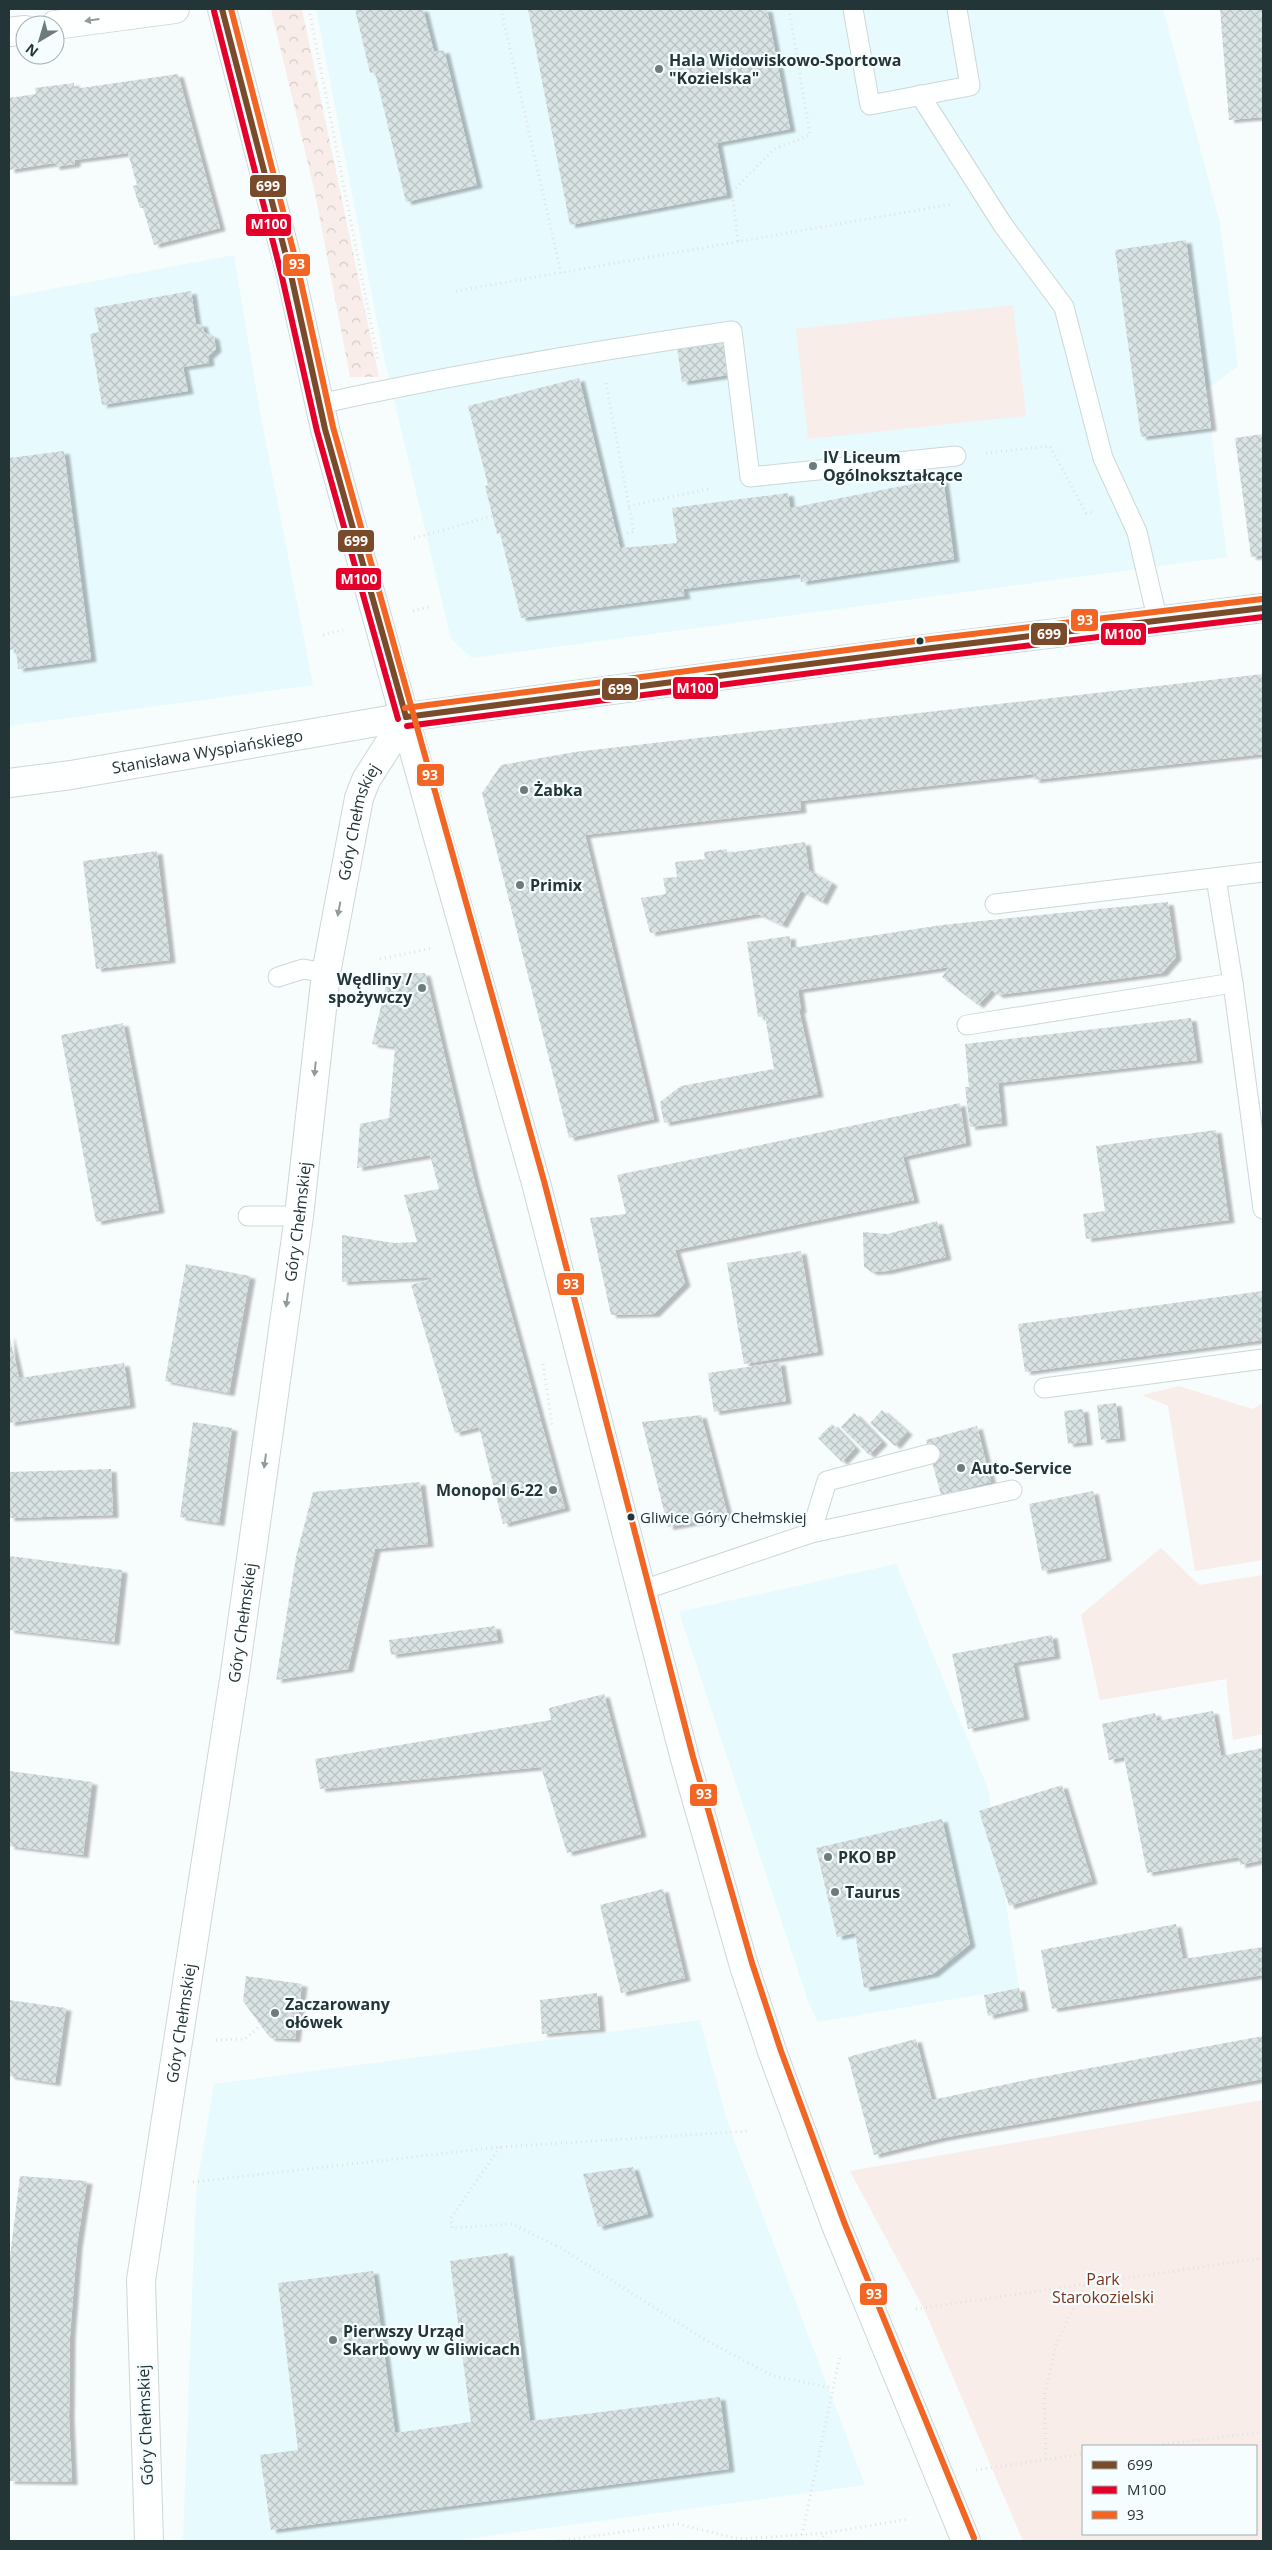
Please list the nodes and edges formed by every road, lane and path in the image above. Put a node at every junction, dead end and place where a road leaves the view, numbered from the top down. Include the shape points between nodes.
1 (175, 9) edge
2 (222, 9) edge
3 (309, 9) edge
4 (501, 9) edge
5 (789, 9) edge
6 (853, 9) edge
7 (957, 9) edge
8 (65, 24) edge
9 (920, 95) junction
10 (986, 198) junction
11 (738, 241) junction
12 (561, 273) junction
13 (456, 291) dead end
14 (600, 350) junction
15 (383, 390) junction
16 (319, 404) junction
17 (956, 456) joint
18 (708, 489) dead end
19 (629, 506) junction
20 (1126, 507) junction
21 (492, 516) dead end
22 (617, 535) dead end
23 (414, 538) dead end
24 (432, 606) dead end
25 (1263, 608) edge
26 (405, 613) dead end
27 (1158, 622) junction
28 (343, 630) dead end
29 (323, 635) dead end
30 (406, 717) junction
31 (9, 782) edge
32 (1263, 872) edge
33 (1216, 878) junction
34 (996, 904) dead end
35 (434, 948) dead end
36 (380, 958) dead end
37 (326, 973) junction
38 (278, 977) dead end
39 (1233, 983) junction
40 (967, 1025) dead end
41 (1263, 1208) edge
42 (248, 1216) dead end
43 (299, 1216) junction
44 (1263, 1359) edge
45 (1044, 1388) dead end
46 (930, 1454) dead end
47 (1012, 1490) dead end
48 (811, 1533) junction
49 (643, 1590) junction
50 (261, 2025) dead end
51 (208, 2040) dead end
52 (750, 2131) dead end
53 (500, 2147) junction
54 (190, 2183) dead end
55 (1263, 2258) edge
56 (1085, 2284) junction
57 (916, 2309) dead end
58 (840, 2356) dead end
59 (833, 2388) junction
60 (1263, 2432) edge
61 (1156, 2445) edge
62 (1082, 2454) edge
63 (1046, 2459) junction
64 (973, 2471) dead end
65 (909, 2519) dead end
66 (826, 2533) junction
67 (802, 2535) junction
68 (771, 2539) edge
69 (148, 2541) edge
70 (559, 2541) edge
71 (820, 2541) edge
72 (966, 2541) edge

1 -> 8 street
2 - 16 street via 291,275
3 - 15 path
4 - 12 path
5 - 11 path via 810,136 774,149 732,192
6 - 9 lane via 870,105
7 - 9 lane via 970,86
9 - 10 lane
10 - 11 path
10 - 20 lane via 1064,307 1103,458
11 - 12 path
12 - 13 path
14 - 15 lane
14 - 17 lane via 732,331 750,478
14 - 19 path
15 - 16 lane
16 - 30 street
17 - 20 path via 1050,446 1086,513
18 - 19 path
19 - 22 path via 634,532
20 - 27 lane via 1137,532
21 - 23 path
24 - 26 path
25 - 27 street, Stanisława Wyspiańskiego
27 - 30 street, Stanisława Wyspiańskiego via 932,648
28 - 29 path
30 - 31 street, Stanisława Wyspiańskiego via 71,775
30 -> 37 street, Góry Chełmskiej via 366,780 359,798
30 - 49 street via 536,1183
32 - 33 lane
33 - 34 lane
33 - 39 lane
35 - 36 path
37 - 38 lane via 303,969
37 -> 43 street, Góry Chełmskiej
39 - 40 lane
39 - 41 lane
42 - 43 lane
43 -> 69 street, Góry Chełmskiej via 234,1680 141,2280
44 - 45 lane
46 - 48 lane via 827,1481
47 - 48 lane
48 - 49 lane
49 - 72 street via 685,1759 744,1966 773,2054 836,2226
50 - 51 path via 245,2039
52 - 53 path
53 - 54 path
53 - 59 path via 451,2218 452,2228 512,2224 561,2248 702,2338 774,2376
55 - 56 path
56 - 57 path
56 - 63 path via 1056,2344 1044,2398
58 - 59 path
59 - 67 path
60 - 61 path
62 - 63 path
63 - 64 path
65 - 66 path
66 - 67 path
66 - 71 path
67 - 68 path
68 - 70 path via 739,2539 678,2524

